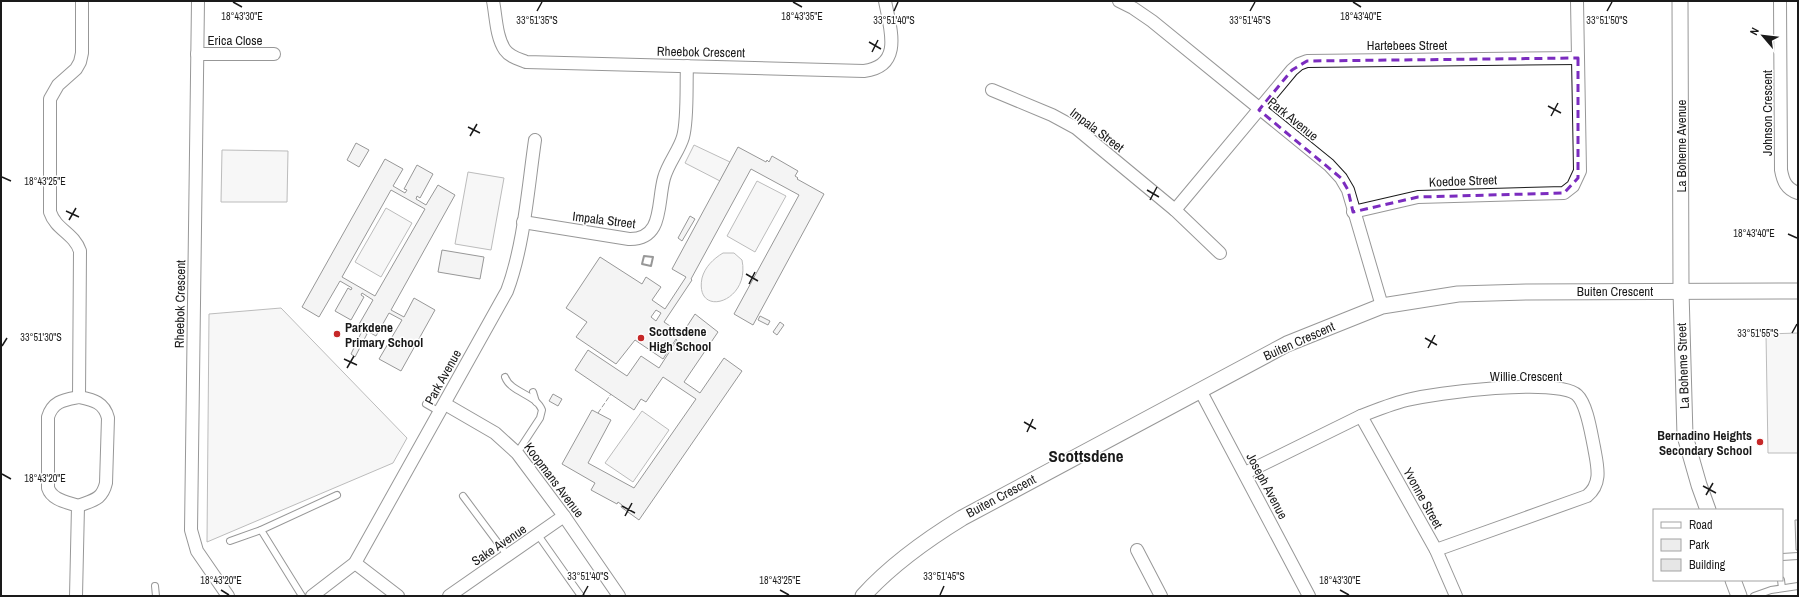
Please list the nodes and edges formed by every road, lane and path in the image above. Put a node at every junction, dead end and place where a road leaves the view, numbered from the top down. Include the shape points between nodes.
1 (82, 1) edge
2 (198, 1) edge
3 (493, 1) edge
4 (885, 1) edge
5 (1119, 1) edge
6 (1577, 1) edge
7 (1680, 1) edge
8 (1780, 1) edge
9 (1135, 5) edge
10 (197, 54) junction
11 (274, 54) dead end
12 (1578, 58) junction
13 (687, 66) junction
14 (992, 90) dead end
15 (1259, 110) junction
16 (535, 140) dead end
17 (1798, 193) edge
18 (1175, 210) junction
19 (1353, 212) junction
20 (523, 222) junction
21 (1220, 253) dead end
22 (1681, 291) junction
23 (1798, 291) edge
24 (1382, 306) junction
25 (505, 377) dead end
26 (1200, 390) junction
27 (533, 392) dead end
28 (78, 397) junction
29 (537, 403) junction
30 (426, 404) dead end
31 (442, 408) junction
32 (1361, 416) junction
33 (517, 453) junction
34 (1244, 474) junction
35 (337, 496) dead end
36 (463, 496) dead end
37 (78, 506) junction
38 (1708, 509) edge
39 (564, 516) junction
40 (261, 530) junction
41 (538, 535) junction
42 (230, 541) dead end
43 (1137, 550) dead end
44 (1436, 550) junction
45 (507, 555) junction
46 (1798, 556) edge
47 (1783, 557) edge
48 (355, 563) junction
49 (1733, 581) edge
50 (1781, 581) edge
51 (155, 586) dead end
52 (1798, 586) edge
53 (1782, 588) junction
54 (76, 596) edge
55 (156, 596) edge
56 (228, 596) edge
57 (302, 596) edge
58 (312, 596) edge
59 (398, 596) edge
60 (449, 596) edge
61 (581, 596) edge
62 (619, 596) edge
63 (863, 596) edge
64 (1161, 596) edge
65 (1309, 596) edge
66 (1456, 596) edge
67 (1739, 596) edge
68 (1754, 596) edge

1 - 28 street via 80,62 58,85 50,99 50,212 57,224 74,238 80,251
2 - 10 street, Rheebok Crescent
3 - 13 street, Rheebok Crescent via 500,39 505,51 514,58 526,62
4 - 13 street, Rheebok Crescent via 891,49 889,57 874,69
5 - 9 street, Park Avenue
6 - 12 street
7 - 22 street, La Boheme Avenue
8 - 17 street, Johnson Crescent via 1781,170 1782,180 1792,191
9 - 15 street, Park Avenue
10 - 11 street, Erica Close
10 - 56 street, Rheebok Crescent via 192,530 197,551
12 - 15 street, Hartebees Street via 1307,61 1292,70
12 - 19 street, Koedoe Street via 1580,171 1573,186 1564,193 1418,197
13 - 20 street, Impala Street via 683,136 665,174 657,222 648,234 642,238 629,239
14 - 18 street, Impala Street via 1076,128
15 - 18 street
15 - 19 street, Park Avenue via 1341,178 1348,190
16 - 20 street, Park Avenue
18 - 21 street, Impala Street
19 - 24 street, Park Avenue
20 - 31 street, Park Avenue via 507,291
22 - 23 street, Buiten Crescent
22 - 24 street, Buiten Crescent via 1458,294
22 - 38 street, La Boheme Street via 1686,436 1698,485
24 - 26 street, Buiten Crescent via 1287,344
25 - 29 lane via 511,385
26 - 34 street, Joseph Avenue
26 - 63 street, Buiten Crescent via 962,518 926,540 891,568
27 - 29 lane
28 - 37 street via 101,405 108,418 105,489 99,497
28 - 37 street via 58,401 48,416 49,493 59,500
29 - 33 lane via 542,410 540,418
30 - 31 lane
31 - 33 street, Koopmans Avenue via 495,433
31 - 48 street, Park Avenue
32 - 34 street, Willie Crescent
32 - 44 street, Yvonne Street
32 - 44 street, Willie Crescent via 1407,400 1487,389 1534,387 1567,390 1582,401 1597,465 1597,484 1593,491 1587,496
33 - 39 street, Koopmans Avenue
34 - 65 street, Joseph Avenue
35 - 40 lane
36 - 45 lane
37 - 54 street
39 - 41 street, Sake Avenue
39 - 62 street, Koopmans Avenue
40 - 42 lane
40 - 57 lane
41 - 45 street, Sake Avenue
41 - 61 lane
43 - 64 street
44 - 66 street, Yvonne Street
45 - 60 street, Sake Avenue
46 - 47 lane
48 - 58 street, Park Avenue
48 - 59 street
49 - 67 street
50 - 53 lane
51 - 55 lane
52 - 53 lane
53 - 68 lane

